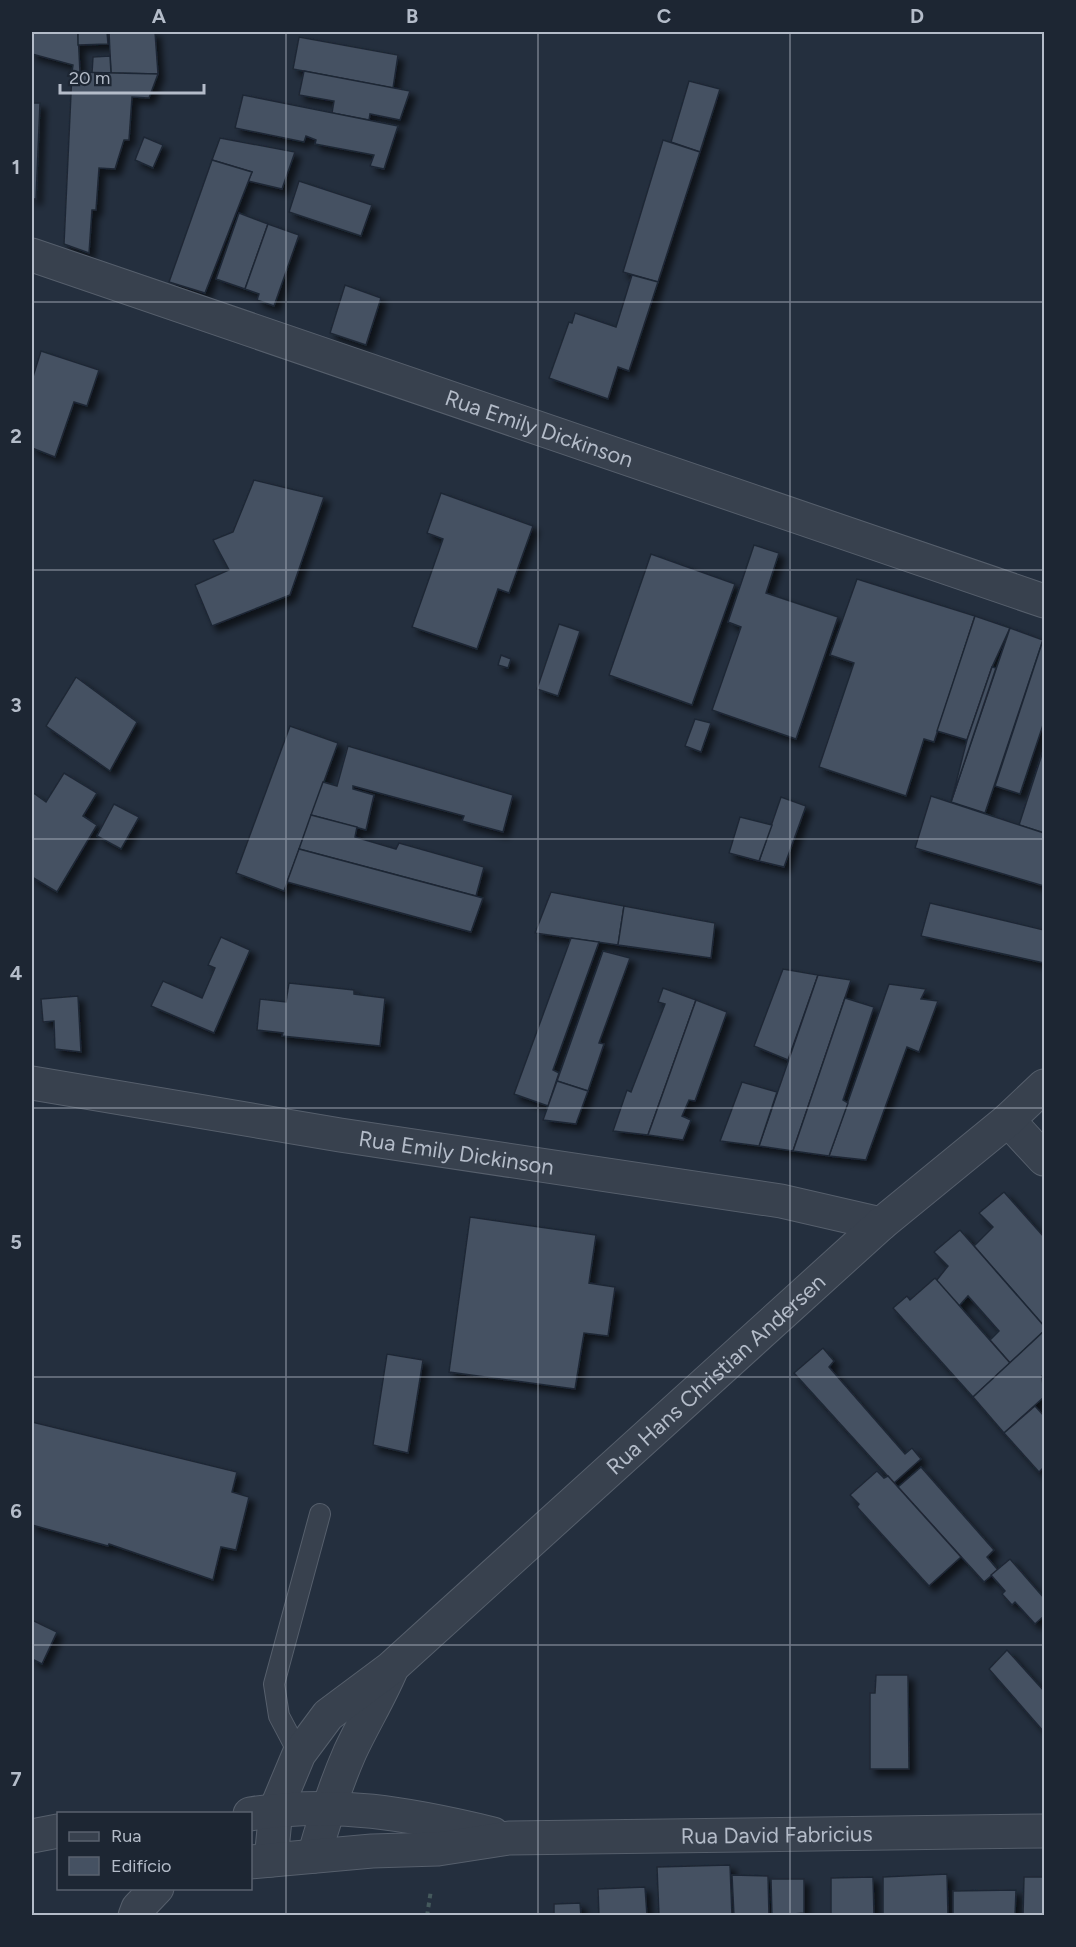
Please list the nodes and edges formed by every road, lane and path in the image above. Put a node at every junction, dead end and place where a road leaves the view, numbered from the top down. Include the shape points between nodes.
1 (32, 255) edge
2 (1044, 601) edge
3 (32, 1083) edge
4 (1044, 1086) edge
5 (1008, 1120) junction
6 (1044, 1159) edge
7 (881, 1224) junction
8 (320, 1514) dead end
9 (391, 1668) junction
10 (298, 1755) junction
11 (327, 1808) junction
12 (263, 1811) edge
13 (57, 1831) edge
14 (1044, 1832) edge
15 (32, 1836) edge
16 (509, 1838) junction
17 (314, 1856) junction
18 (261, 1861) edge
19 (155, 1890) edge
20 (135, 1916) edge

1 - 2 street, Rua Emily Dickinson
3 - 7 street, Rua Emily Dickinson via 340,1135 781,1201
4 - 5 street, Rua Hans Christian Andersen
5 - 6 street
5 - 7 street, Rua Hans Christian Andersen
7 - 9 street, Rua Hans Christian Andersen
8 - 10 lane via 274,1684 279,1716
9 - 10 street, Rua Hans Christian Andersen via 328,1716
9 - 11 street, Rua Hans Christian Andersen
10 - 12 street, Rua Hans Christian Andersen
11 - 12 street, Rua David Fabricius
11 - 16 street, Rua David Fabricius via 404,1814
11 - 17 street, Rua Hans Christian Andersen
12 - 18 street, Rua Hans Christian Andersen
13 - 15 street
14 - 16 street, Rua David Fabricius
16 - 17 street, Rua David Fabricius via 438,1850
17 - 18 street, Rua David Fabricius
19 - 20 street

